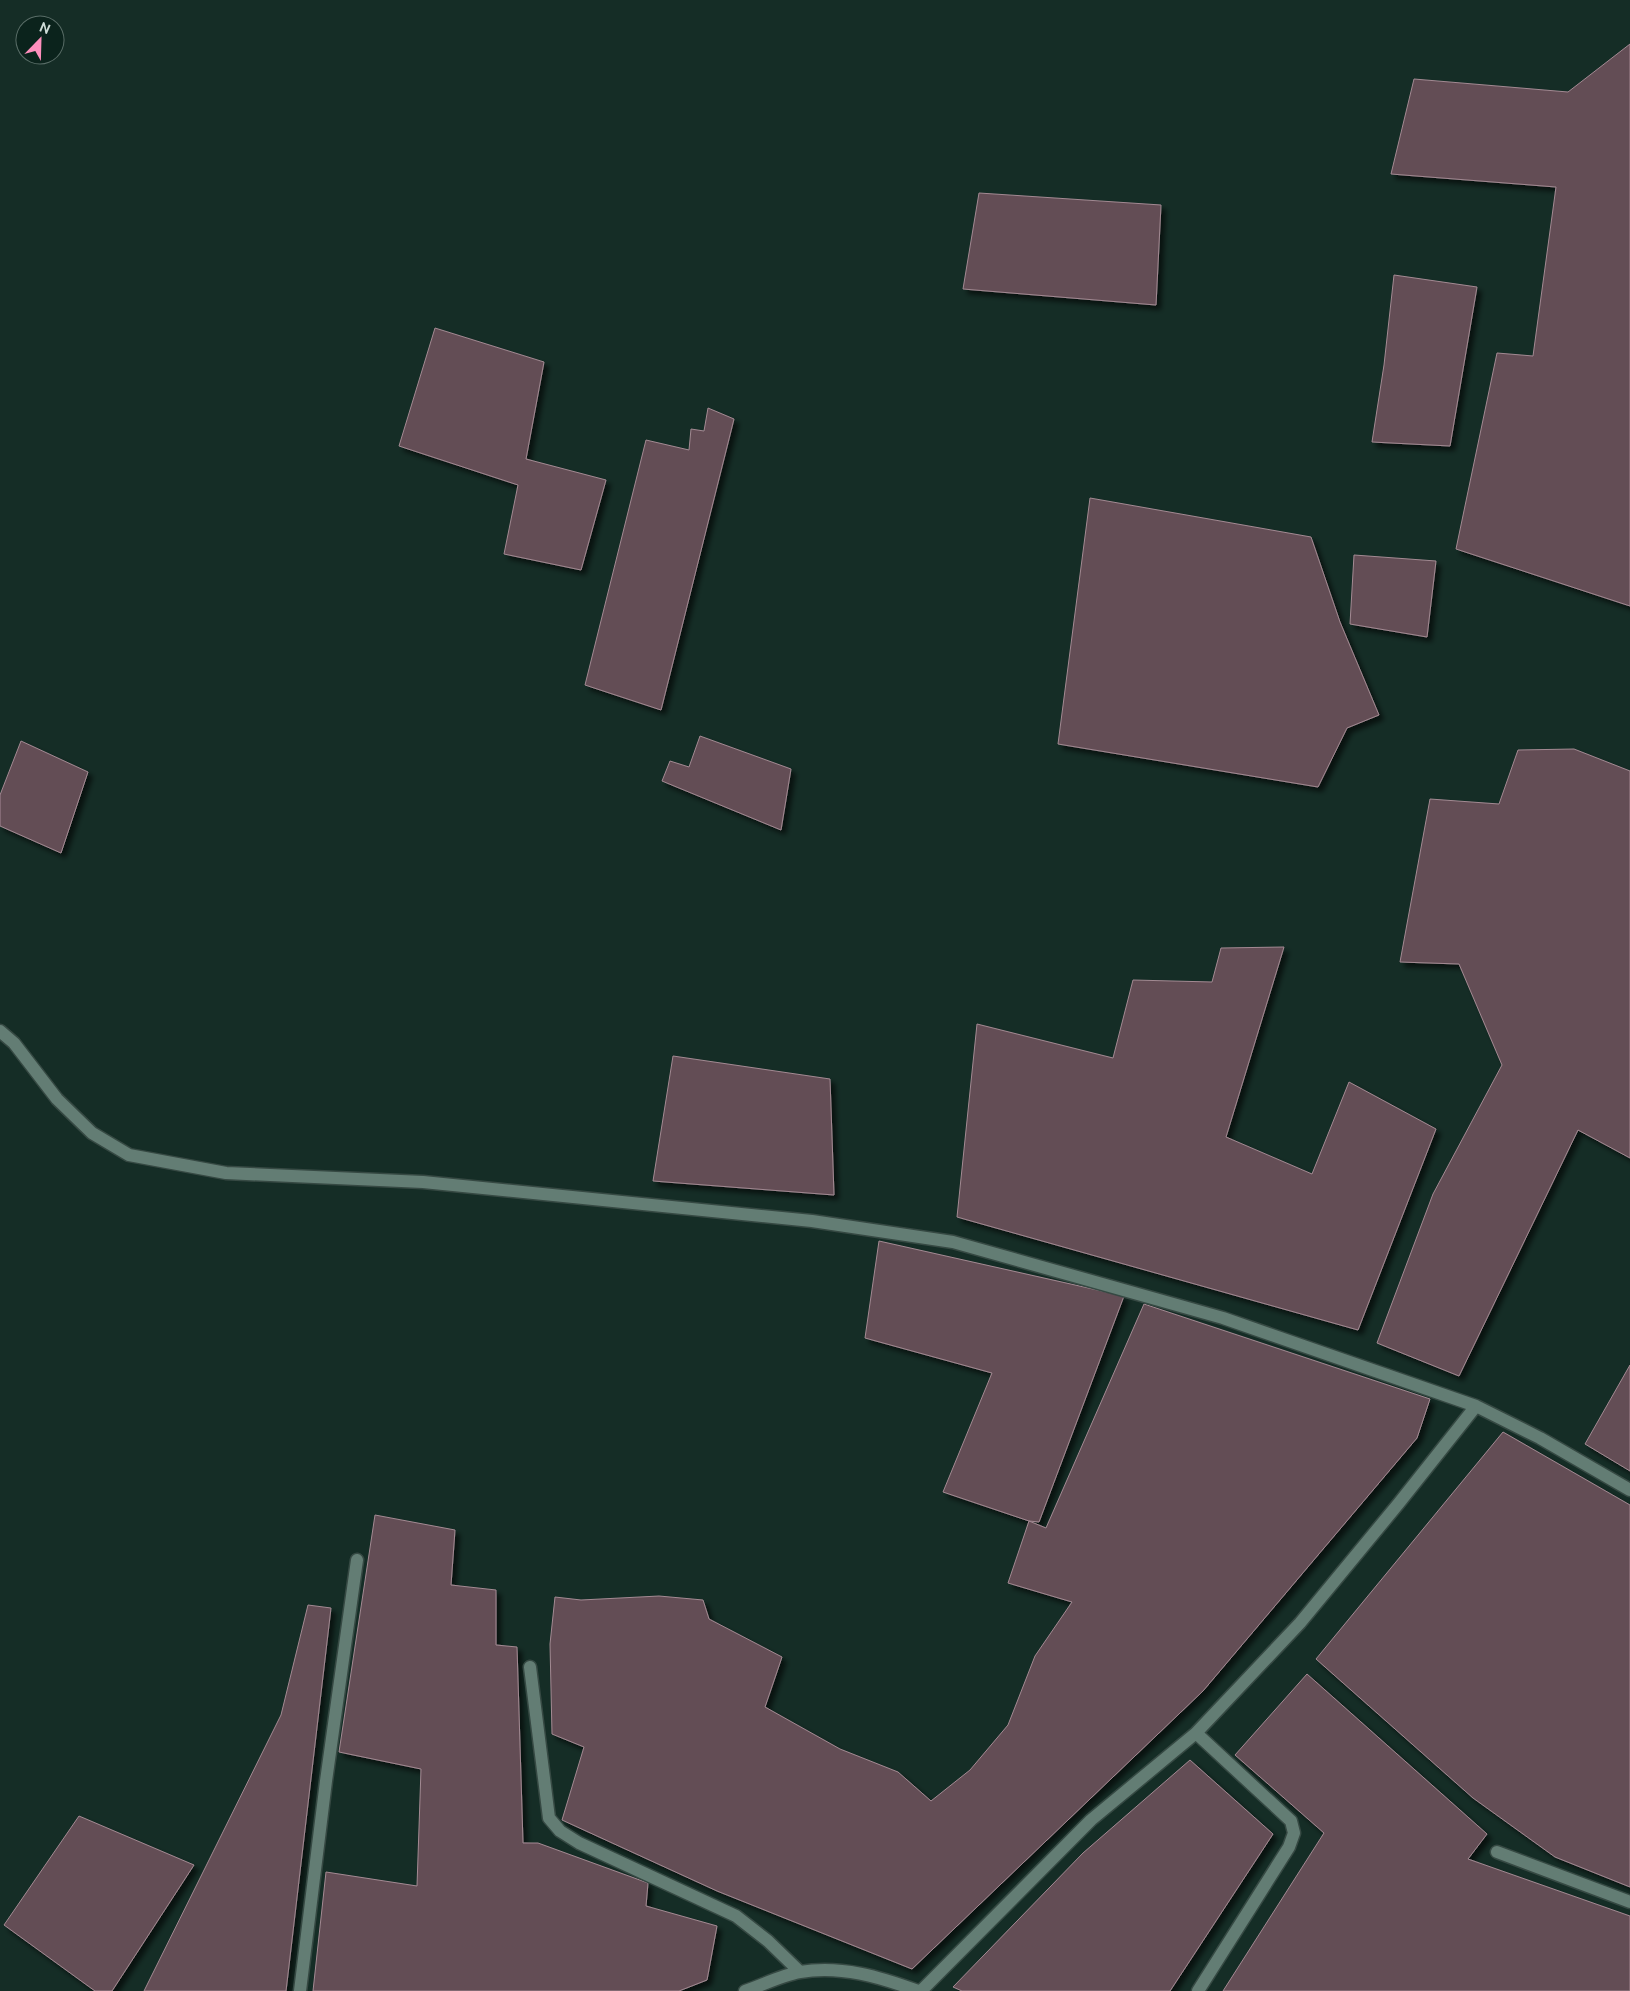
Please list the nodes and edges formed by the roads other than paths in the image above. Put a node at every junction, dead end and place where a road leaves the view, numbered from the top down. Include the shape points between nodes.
1 (0, 1031) edge
2 (1476, 1406) junction
3 (1630, 1490) edge
4 (357, 1560) dead end
5 (530, 1667) dead end
6 (1196, 1732) junction
7 (1497, 1852) dead end
8 (1630, 1902) edge
9 (800, 1972) junction
10 (762, 1988) edge
11 (300, 1991) edge
12 (745, 1991) edge
13 (920, 1991) edge
14 (1198, 1991) edge

1 - 2 street via 14,1043 57,1099 92,1133 129,1155 226,1173 423,1182 812,1221 953,1242 1223,1318
2 - 3 street via 1540,1438
2 - 6 street via 1300,1623
4 - 11 street
5 - 9 street via 549,1818 560,1831 579,1843 736,1916
6 - 13 street via 1090,1820
6 - 14 street via 1291,1821 1294,1833 1289,1847
7 - 8 street
9 - 10 street
9 - 13 street via 839,1970 883,1978
10 - 12 street

